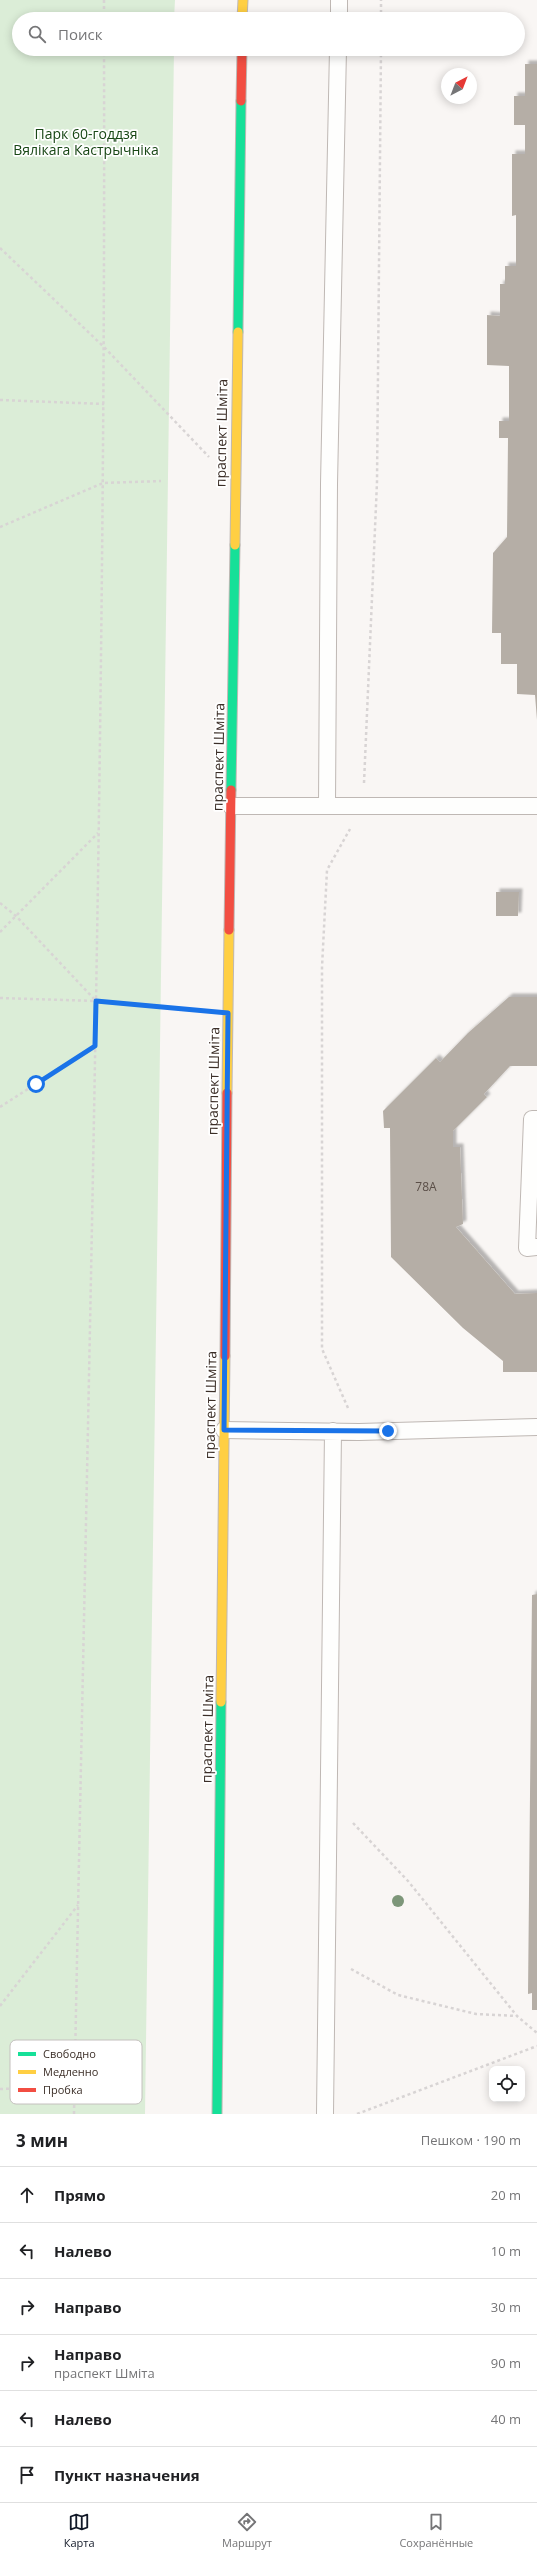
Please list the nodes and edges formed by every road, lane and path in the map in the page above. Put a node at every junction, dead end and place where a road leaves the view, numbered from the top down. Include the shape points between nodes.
1 (104, 0) edge
2 (243, 0) edge
3 (339, 0) edge
4 (381, 0) edge
5 (104, 12) edge
6 (242, 12) edge
7 (339, 12) edge
8 (381, 12) edge
9 (104, 56) edge
10 (242, 56) edge
11 (338, 56) edge
12 (380, 56) edge
13 (0, 248) edge
14 (105, 348) junction
15 (0, 400) edge
16 (104, 404) junction
17 (161, 481) dead end
18 (103, 483) junction
19 (234, 484) junction
20 (0, 527) edge
21 (327, 805) junction
22 (232, 806) junction
23 (363, 806) junction
24 (537, 806) edge
25 (98, 833) junction
26 (0, 903) edge
27 (16, 916) junction
28 (0, 932) edge
29 (0, 998) edge
30 (96, 1001) junction
31 (228, 1013) junction
32 (95, 1046) junction
33 (0, 1107) edge
34 (537, 1119) edge
35 (537, 1247) edge
36 (537, 1427) edge
37 (224, 1430) junction
38 (333, 1431) junction
39 (359, 1432) junction
40 (352, 1822) dead end
41 (78, 1904) junction
42 (348, 1976) dead end
43 (0, 2006) edge
44 (517, 2016) junction
45 (537, 2033) edge
46 (75, 2040) edge
47 (537, 2046) edge
48 (0, 2089) edge
49 (10, 2089) edge
50 (217, 2114) edge
51 (325, 2114) edge
52 (357, 2114) edge

1 - 5 path
2 - 6 main road
3 - 7 lane
4 - 8 path
9 - 14 path
10 - 19 main road, праспект Шміта
11 - 21 lane
12 - 23 path via 378,482
13 - 14 path
14 - 16 path
14 - 19 path
15 - 16 path
16 - 18 path
17 - 18 path
18 - 20 path
18 - 25 path
19 - 22 main road, праспект Шміта
21 - 22 lane
21 - 23 lane
22 - 31 main road, праспект Шміта
23 - 24 lane
23 - 39 path via 327,870 322,975 322,1349
25 - 27 path
25 - 30 path
26 - 27 path
27 - 28 path
27 - 30 path
29 - 30 path
30 - 31 path
30 - 32 path
31 - 37 main road, праспект Шміта
32 - 33 path
32 - 41 path
34 - 35 lane via 532,1118 527,1248
36 - 39 lane
37 - 38 lane
37 - 50 main road, праспект Шміта
38 - 39 lane
38 - 51 lane
40 - 44 path via 408,1881
41 - 43 path
41 - 46 path
42 - 44 path via 348,1968 398,1995 476,2014
44 - 45 path
47 - 52 path
48 - 49 path

